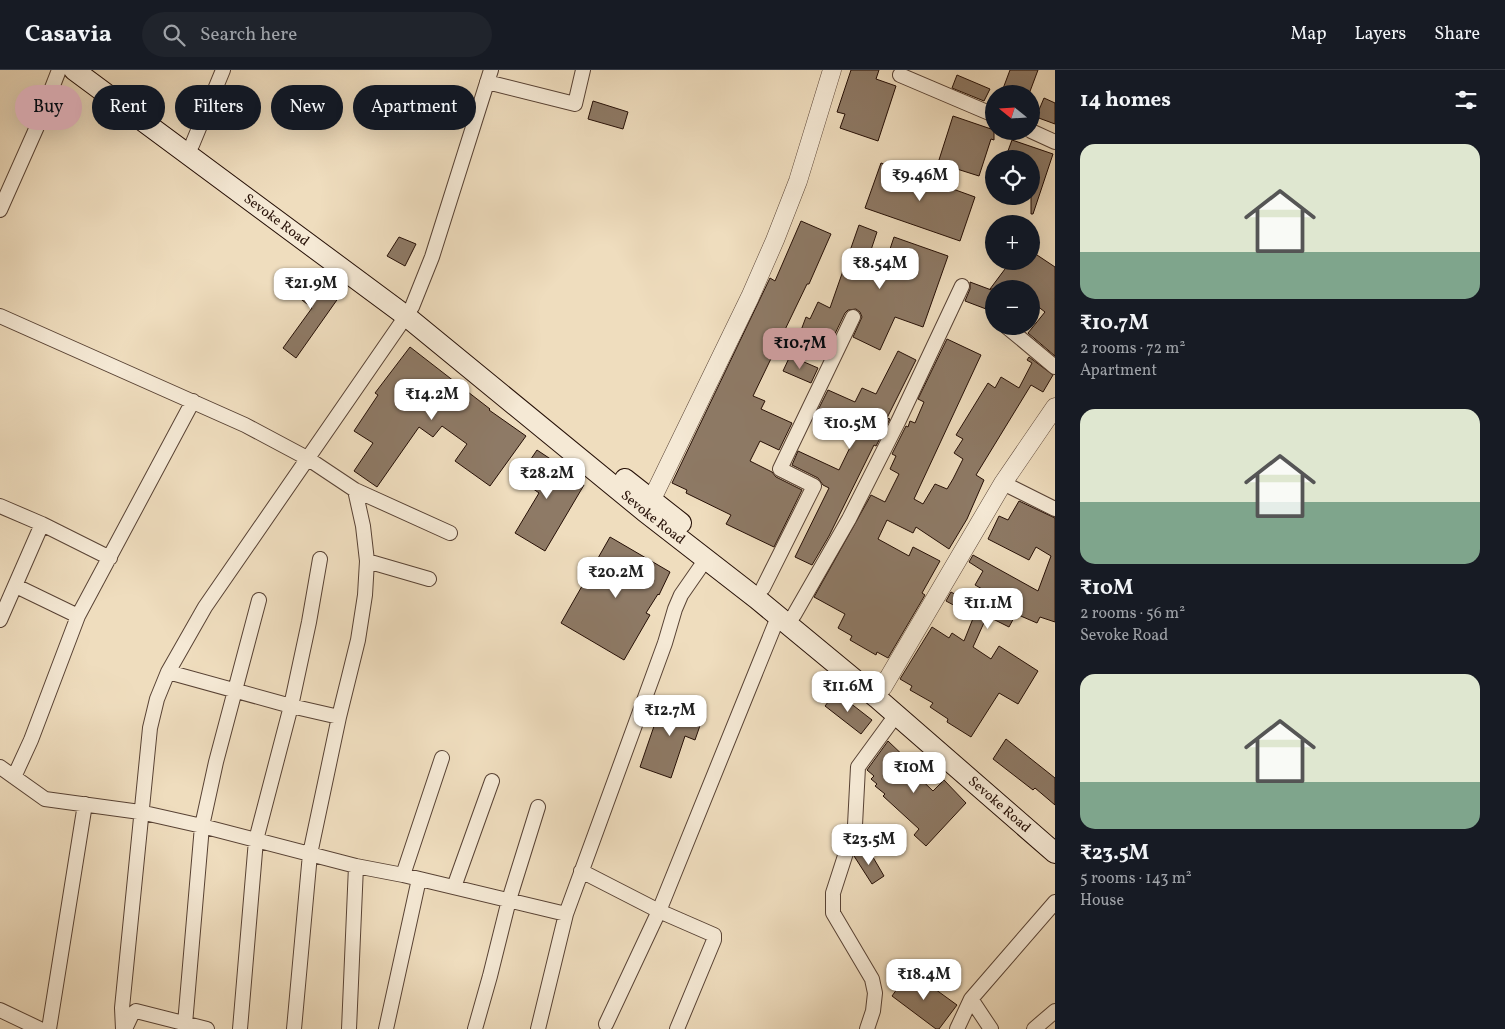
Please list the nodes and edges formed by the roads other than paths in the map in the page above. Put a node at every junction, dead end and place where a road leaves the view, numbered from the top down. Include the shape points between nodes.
1 (59, 70) edge
2 (74, 70) edge
3 (96, 70) edge
4 (224, 70) edge
5 (583, 70) edge
6 (832, 70) edge
7 (900, 75) dead end
8 (489, 76) edge
9 (985, 111) edge
10 (1040, 135) edge
11 (1055, 142) edge
12 (192, 145) junction
13 (0, 210) edge
14 (962, 286) dead end
15 (409, 311) junction
16 (0, 316) edge
17 (853, 317) dead end
18 (1017, 335) edge
19 (1055, 367) edge
20 (193, 401) junction
21 (1055, 406) edge
22 (307, 458) junction
23 (1002, 483) junction
24 (355, 490) junction
25 (648, 505) junction
26 (0, 506) edge
27 (1055, 509) edge
28 (42, 524) junction
29 (450, 533) dead end
30 (110, 558) junction
31 (706, 559) junction
32 (320, 560) dead end
33 (367, 562) junction
34 (429, 579) dead end
35 (16, 586) junction
36 (763, 588) junction
37 (259, 600) dead end
38 (78, 616) junction
39 (786, 616) junction
40 (0, 620) edge
41 (168, 672) junction
42 (235, 691) junction
43 (880, 692) junction
44 (290, 706) junction
45 (896, 716) junction
46 (339, 717) junction
47 (442, 758) dead end
48 (0, 767) edge
49 (14, 777) junction
50 (492, 781) dead end
51 (85, 804) junction
52 (538, 807) dead end
53 (140, 812) junction
54 (202, 826) junction
55 (1055, 835) edge
56 (256, 840) junction
57 (1055, 853) edge
58 (310, 854) junction
59 (356, 866) junction
60 (581, 871) junction
61 (403, 875) junction
62 (420, 879) junction
63 (454, 887) junction
64 (509, 900) junction
65 (1055, 902) edge
66 (659, 911) junction
67 (566, 914) junction
68 (971, 999) junction
69 (0, 1010) edge
70 (1055, 1011) edge
71 (185, 1024) junction
72 (606, 1024) dead end
73 (40, 1029) edge
74 (48, 1029) edge
75 (124, 1029) edge
76 (206, 1029) edge
77 (240, 1029) edge
78 (294, 1029) edge
79 (349, 1029) edge
80 (386, 1029) edge
81 (475, 1029) edge
82 (538, 1029) edge
83 (677, 1029) edge
84 (867, 1029) edge
85 (957, 1029) edge
86 (991, 1029) edge
87 (1034, 1029) edge

1 - 13 street
2 - 15 main road, Sevoke Road
3 - 12 main road, Sevoke Road
4 - 12 street
5 - 8 street via 575,104
6 - 25 street via 798,181 775,240
7 - 9 street
8 - 15 street via 432,257
10 - 11 street
12 - 15 main road, Sevoke Road
14 - 39 street via 854,510
15 - 22 street
15 - 25 main road, Sevoke Road
16 - 20 street
17 - 36 street via 780,470 814,486
18 - 19 street
20 - 22 street
20 - 30 street
21 - 23 street
22 - 24 street
22 - 41 street via 205,607
23 - 27 street
23 - 43 street
24 - 29 street
24 - 33 street
25 - 31 main road, Sevoke Road
25 - 36 main road, Sevoke Road
26 - 28 street
28 - 30 street
28 - 35 street
30 - 38 street
31 - 39 main road, Sevoke Road
31 - 60 street via 675,609
32 - 44 street
33 - 34 street
33 - 46 street via 358,640
35 - 38 street
35 - 40 street
36 - 39 main road, Sevoke Road
37 - 42 street
38 - 49 street
39 - 43 main road, Sevoke Road
39 - 66 street
41 - 42 street
41 - 53 street via 150,728
42 - 44 street
42 - 54 street
43 - 45 main road, Sevoke Road
43 - 55 main road, Sevoke Road
44 - 46 street
44 - 56 street
45 - 57 main road, Sevoke Road
45 - 84 street via 858,767 855,825 833,893 834,913 872,979 875,993
46 - 58 street
47 - 61 street
48 - 49 street
49 - 51 street via 45,799
50 - 63 street
51 - 53 street
51 - 74 street
52 - 64 street
53 - 54 street
53 - 75 street via 122,1008
54 - 56 street
54 - 71 street
56 - 58 street
56 - 77 street
58 - 59 street
58 - 78 street
59 - 61 street
59 - 79 street
60 - 66 street
60 - 67 street
61 - 62 street
62 - 63 street
62 - 80 street
63 - 64 street
64 - 67 street
64 - 81 street
65 - 68 street
66 - 72 street
66 - 83 street via 715,937
67 - 82 street
68 - 85 street
68 - 86 street
69 - 73 street
70 - 87 street
71 - 75 street via 136,1011
71 - 76 street

